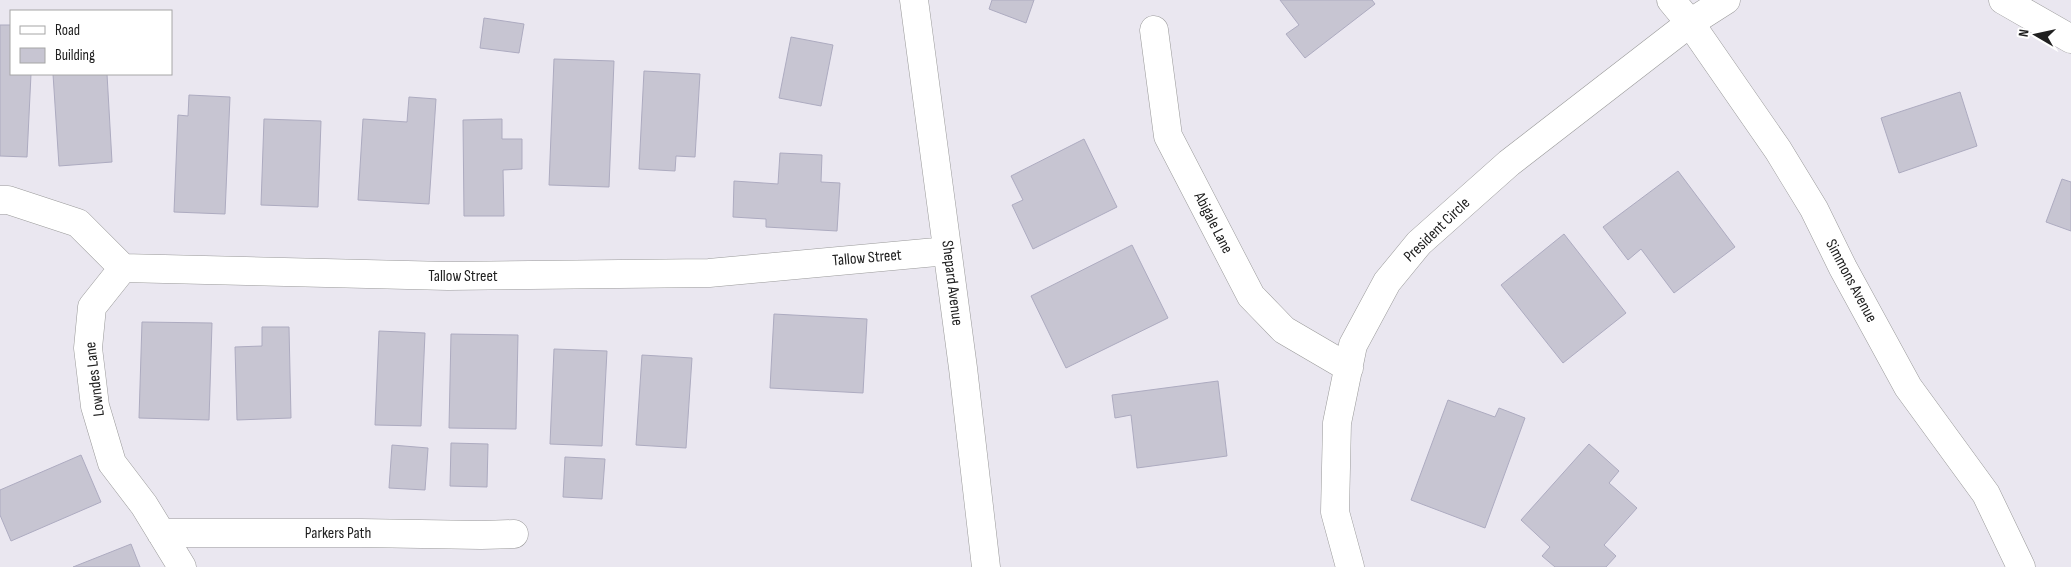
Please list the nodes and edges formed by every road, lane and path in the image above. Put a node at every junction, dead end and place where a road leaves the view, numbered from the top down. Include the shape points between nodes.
1 (914, 0) edge
2 (1670, 0) edge
3 (1726, 0) edge
4 (2003, 0) edge
5 (1690, 23) junction
6 (1154, 30) dead end
7 (2071, 39) edge
8 (0, 200) edge
9 (947, 251) junction
10 (123, 268) junction
11 (1349, 368) junction
12 (161, 533) junction
13 (514, 534) dead end
14 (182, 567) edge
15 (986, 567) edge
16 (1350, 567) edge
17 (2021, 567) edge

1 - 9 street, Shepard Avenue
2 - 5 street, Simmons Avenue
3 - 5 street, President Circle
4 - 7 street
5 - 11 street, President Circle via 1509,163 1419,243 1387,282 1353,345
5 - 17 street, Simmons Avenue via 1778,150 1814,209 1908,387 1986,494
6 - 11 street, Abigale Lane via 1168,136 1251,296 1284,330
8 - 10 street via 78,223
9 - 10 street, Tallow Street via 709,273 448,276
9 - 15 street, Shepard Avenue
10 - 12 street, Lowndes Lane via 92,306 88,348 94,406 112,463
11 - 16 street, President Circle via 1336,423 1335,512
12 - 13 street, Parkers Path
12 - 14 street, Lowndes Lane

